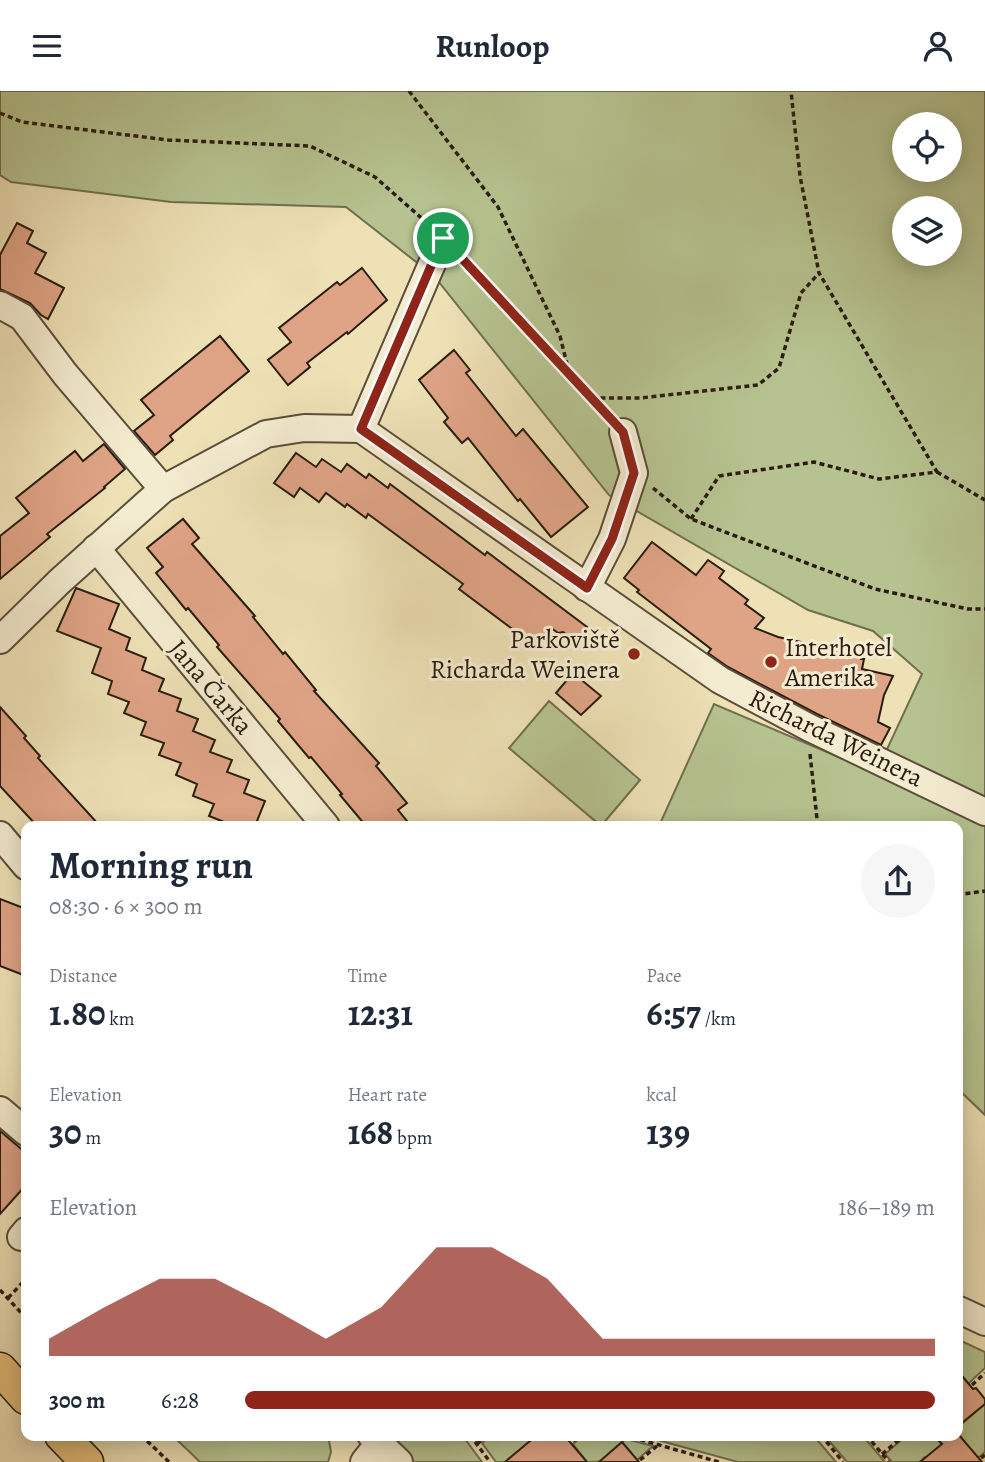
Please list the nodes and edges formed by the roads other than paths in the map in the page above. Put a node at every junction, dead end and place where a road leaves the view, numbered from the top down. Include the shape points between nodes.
1 (443, 238) road end
2 (0, 305) edge
3 (361, 429) junction
4 (623, 432) road end
5 (163, 489) junction
6 (96, 548) junction
7 (587, 588) junction
8 (0, 640) edge
9 (985, 812) edge
10 (322, 821) edge
11 (0, 835) edge
12 (21, 860) edge
13 (0, 1110) edge
14 (21, 1128) edge
15 (963, 1312) edge
16 (985, 1322) edge
17 (0, 1344) edge
18 (21, 1366) edge
19 (0, 1369) edge
20 (21, 1392) edge
21 (67, 1441) edge
22 (93, 1441) edge
23 (372, 1447) edge
24 (87, 1462) edge
25 (112, 1462) edge
26 (399, 1462) edge

1 - 3 street
2 - 5 street via 22,317 65,375
3 - 5 street via 304,428 266,434
3 - 7 street, Richarda Weinera
4 - 7 street via 634,473 612,539
5 - 6 street
6 - 8 street
6 - 10 street, Jana Čarka
7 - 9 street, Richarda Weinera via 720,680
11 - 12 street
13 - 14 street
15 - 16 street
17 - 18 main road
19 - 20 main road
21 - 24 main road
22 - 25 main road
23 - 26 street

